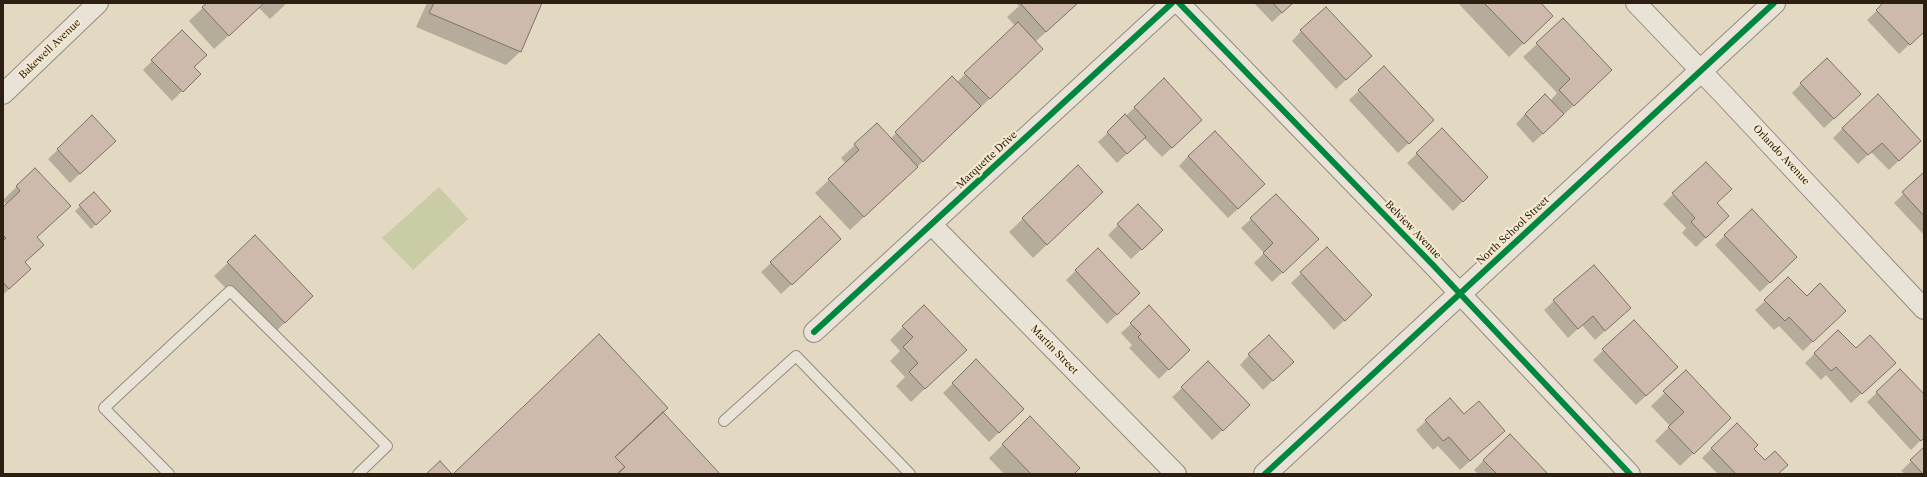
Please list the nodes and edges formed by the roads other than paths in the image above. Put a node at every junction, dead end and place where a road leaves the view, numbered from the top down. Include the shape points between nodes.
1 (98, 3) edge
2 (1172, 3) edge
3 (1179, 3) edge
4 (1636, 3) edge
5 (1774, 3) edge
6 (1701, 72) junction
7 (3, 94) edge
8 (932, 225) junction
9 (1460, 294) junction
10 (1924, 309) edge
11 (814, 332) dead end
12 (724, 421) dead end
13 (169, 474) edge
14 (358, 474) edge
15 (910, 474) edge
16 (1176, 474) edge
17 (1265, 474) edge
18 (1630, 474) edge

1 - 7 street, Bakewell Avenue
2 - 8 street, Marquette Drive
3 - 9 street, Belview Avenue
4 - 6 street, Orlando Avenue
5 - 6 street, North School Street
6 - 9 street, North School Street
6 - 10 street, Orlando Avenue
8 - 11 street, Marquette Drive
8 - 16 street, Martin Street
9 - 17 street, North School Street
9 - 18 street, Belview Avenue
12 - 15 lane via 796,356
13 - 14 lane via 104,408 230,290 387,446

